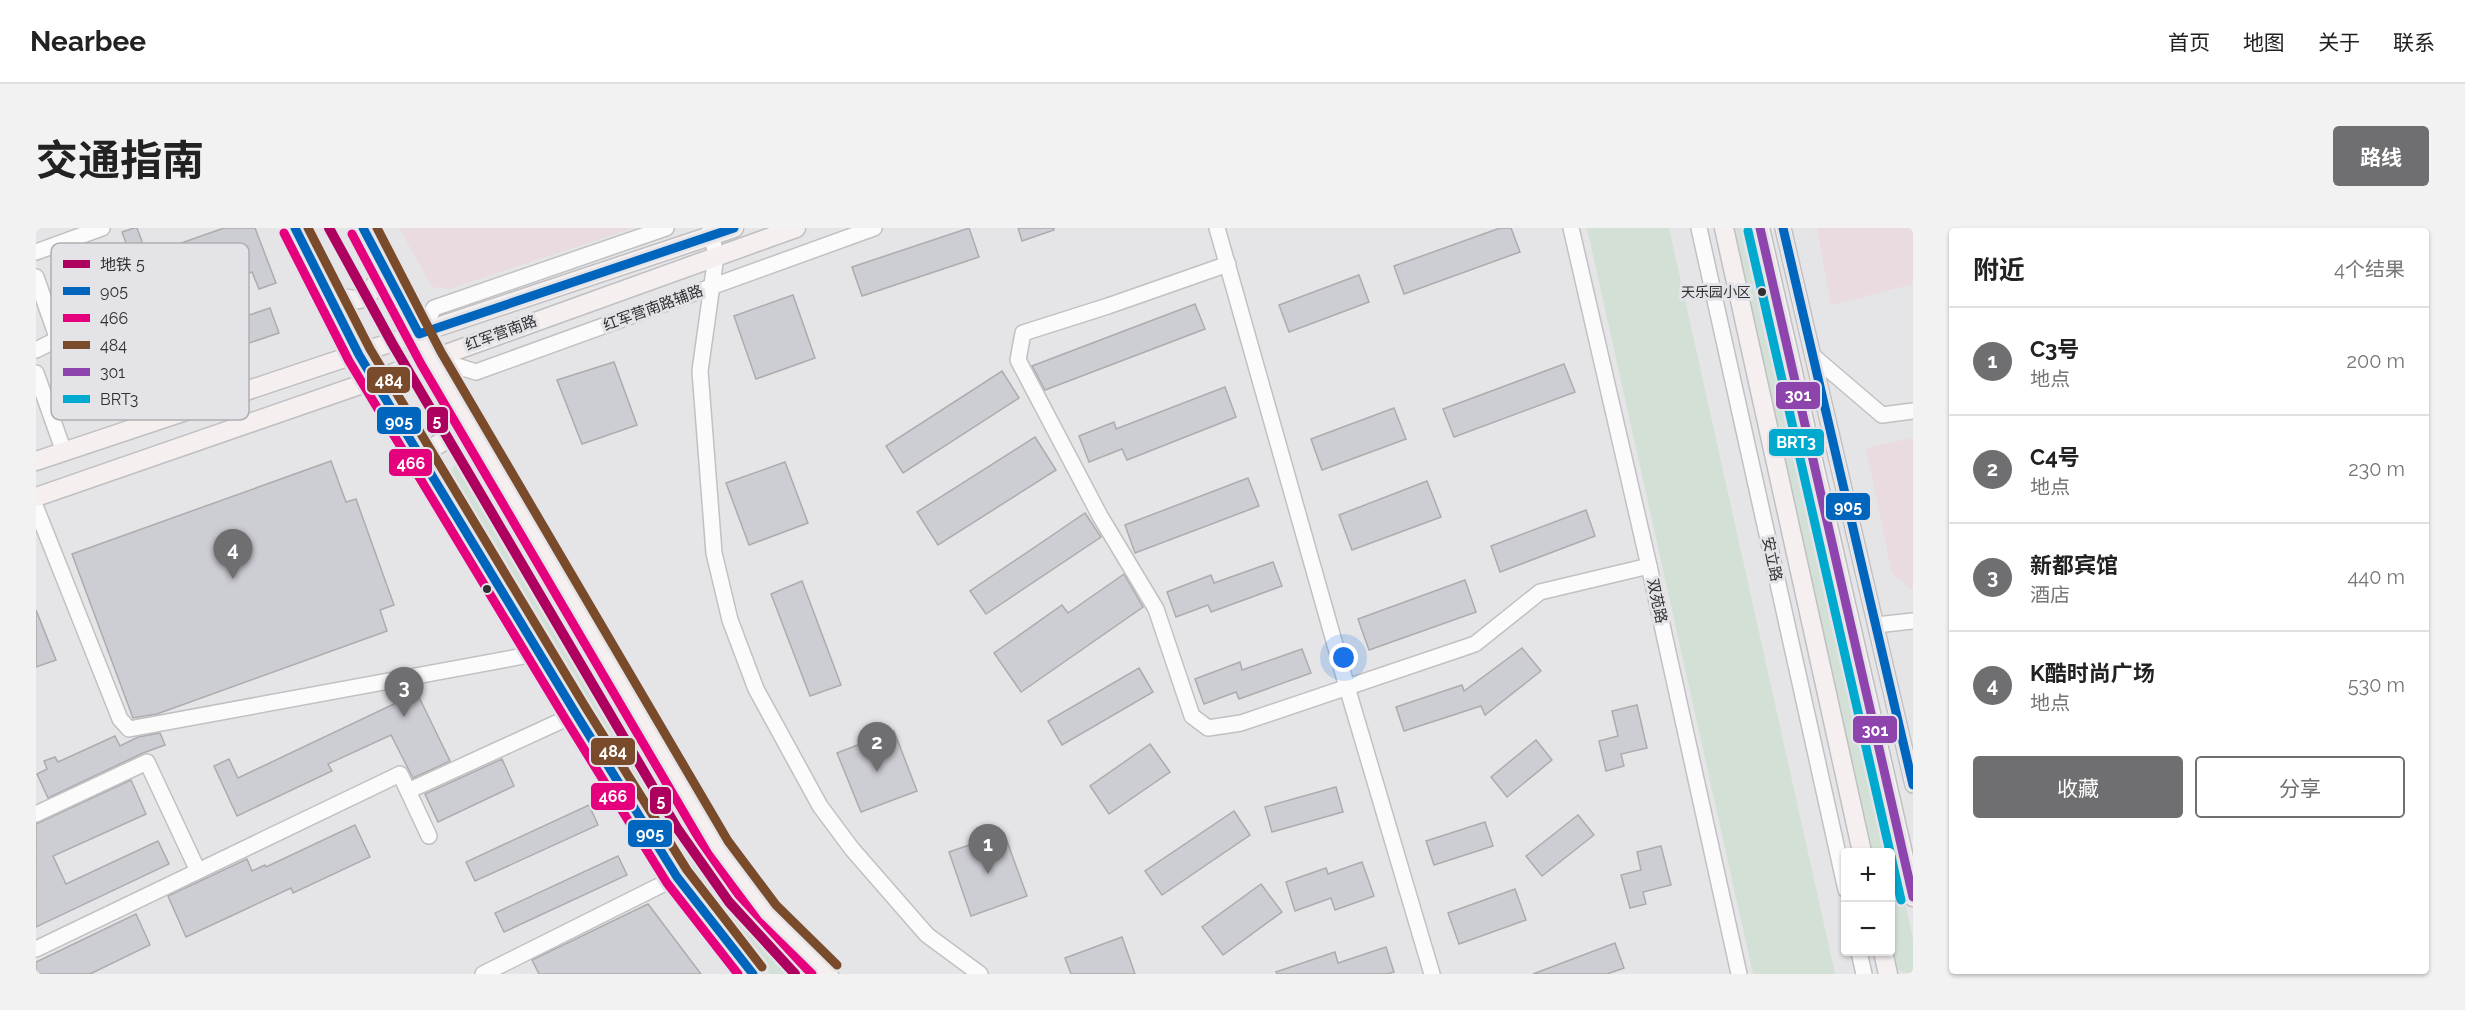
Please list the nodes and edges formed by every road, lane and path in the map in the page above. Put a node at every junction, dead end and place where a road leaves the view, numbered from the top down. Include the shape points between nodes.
1 (102, 228) edge
2 (295, 228) edge
3 (363, 228) edge
4 (666, 228) edge
5 (734, 228) edge
6 (796, 228) edge
7 (874, 228) edge
8 (1217, 228) edge
9 (1571, 228) edge
10 (1699, 228) edge
11 (1724, 228) edge
12 (1760, 228) edge
13 (1784, 228) edge
14 (711, 231) edge
15 (61, 243) edge
16 (51, 247) edge
17 (36, 252) edge
18 (716, 256) junction
19 (1228, 264) junction
20 (382, 265) junction
21 (36, 277) edge
22 (712, 286) junction
23 (325, 288) junction
24 (481, 314) junction
25 (51, 318) edge
26 (419, 334) junction
27 (490, 337) junction
28 (51, 342) edge
29 (36, 350) edge
30 (359, 355) junction
31 (1813, 356) junction
32 (431, 358) junction
33 (36, 373) edge
34 (300, 375) junction
35 (374, 380) junction
36 (249, 392) edge
37 (312, 401) junction
38 (1913, 411) edge
39 (51, 415) edge
40 (53, 420) edge
41 (162, 420) edge
42 (483, 447) junction
43 (64, 452) junction
44 (36, 461) edge
45 (430, 473) junction
46 (36, 497) edge
47 (36, 508) edge
48 (1649, 566) junction
49 (1913, 621) edge
50 (1876, 625) junction
51 (540, 653) junction
52 (1347, 687) junction
53 (576, 714) junction
54 (1913, 784) edge
55 (408, 791) junction
56 (36, 814) edge
57 (429, 836) dead end
58 (1861, 848) edge
59 (198, 871) junction
60 (1841, 872) edge
61 (677, 877) junction
62 (1913, 897) edge
63 (36, 949) edge
64 (1860, 956) edge
65 (1884, 956) edge
66 (483, 974) edge
67 (753, 974) edge
68 (829, 974) edge
69 (980, 974) edge
70 (1432, 974) edge
71 (1739, 974) edge
72 (1864, 974) edge
73 (1888, 974) edge

1 - 15 street
2 - 23 main road
3 - 20 main road
4 - 26 street via 434,308
5 - 14 main road, 红军营南路
6 - 18 main road, 红军营南路
7 - 22 street, 红军营南路辅路
8 - 19 street
9 - 48 street, 双苑路
10 - 60 street, 安立路
11 - 58 main road, 安立路
12 - 62 main road
13 - 31 street
14 - 18 street
14 - 24 main road, 红军营南路
16 - 17 street
18 - 22 street
18 - 27 main road, 红军营南路
19 - 52 street
19 - 52 street via 1023,333 1018,360 1100,516 1156,609 1192,716 1208,729 1241,723
20 - 23 main road via 377,286 365,298 352,300
20 - 26 main road
21 - 25 street
22 - 32 street, 红军营南路辅路 via 476,372
22 - 69 street via 700,371 714,552 730,620 756,689 820,806 852,849 927,935
23 - 30 main road
24 - 26 main road, 红军营南路
24 - 27 main road via 480,327
26 - 30 main road, 红军营南路
26 - 32 main road
27 - 32 main road, 红军营南路
28 - 29 street
30 - 34 main road, 红军营南路
30 - 35 main road
31 - 38 street via 1882,415
31 - 50 street
32 - 35 main road, 红军营南路
32 - 42 main road
33 - 39 street
34 - 36 main road, 红军营南路
34 - 37 main road via 313,387
35 - 37 main road, 红军营南路
35 - 45 main road
37 - 46 main road, 红军营南路
40 - 43 street
41 - 43 main road, 红军营南路
42 - 45 main road via 470,439 443,442 432,449
42 - 68 main road via 718,848 767,912
43 - 44 main road, 红军营南路
45 - 51 main road
47 - 51 street via 120,719 129,729
48 - 52 street via 1540,592 1475,644
48 - 71 street, 双苑路
49 - 50 street
50 - 54 street
51 - 53 main road
52 - 70 street
53 - 55 street
53 - 61 main road
55 - 57 street
55 - 59 street via 400,774
56 - 59 street via 147,762
59 - 63 street
61 - 66 street
61 - 67 main road
64 - 72 street
65 - 73 main road

